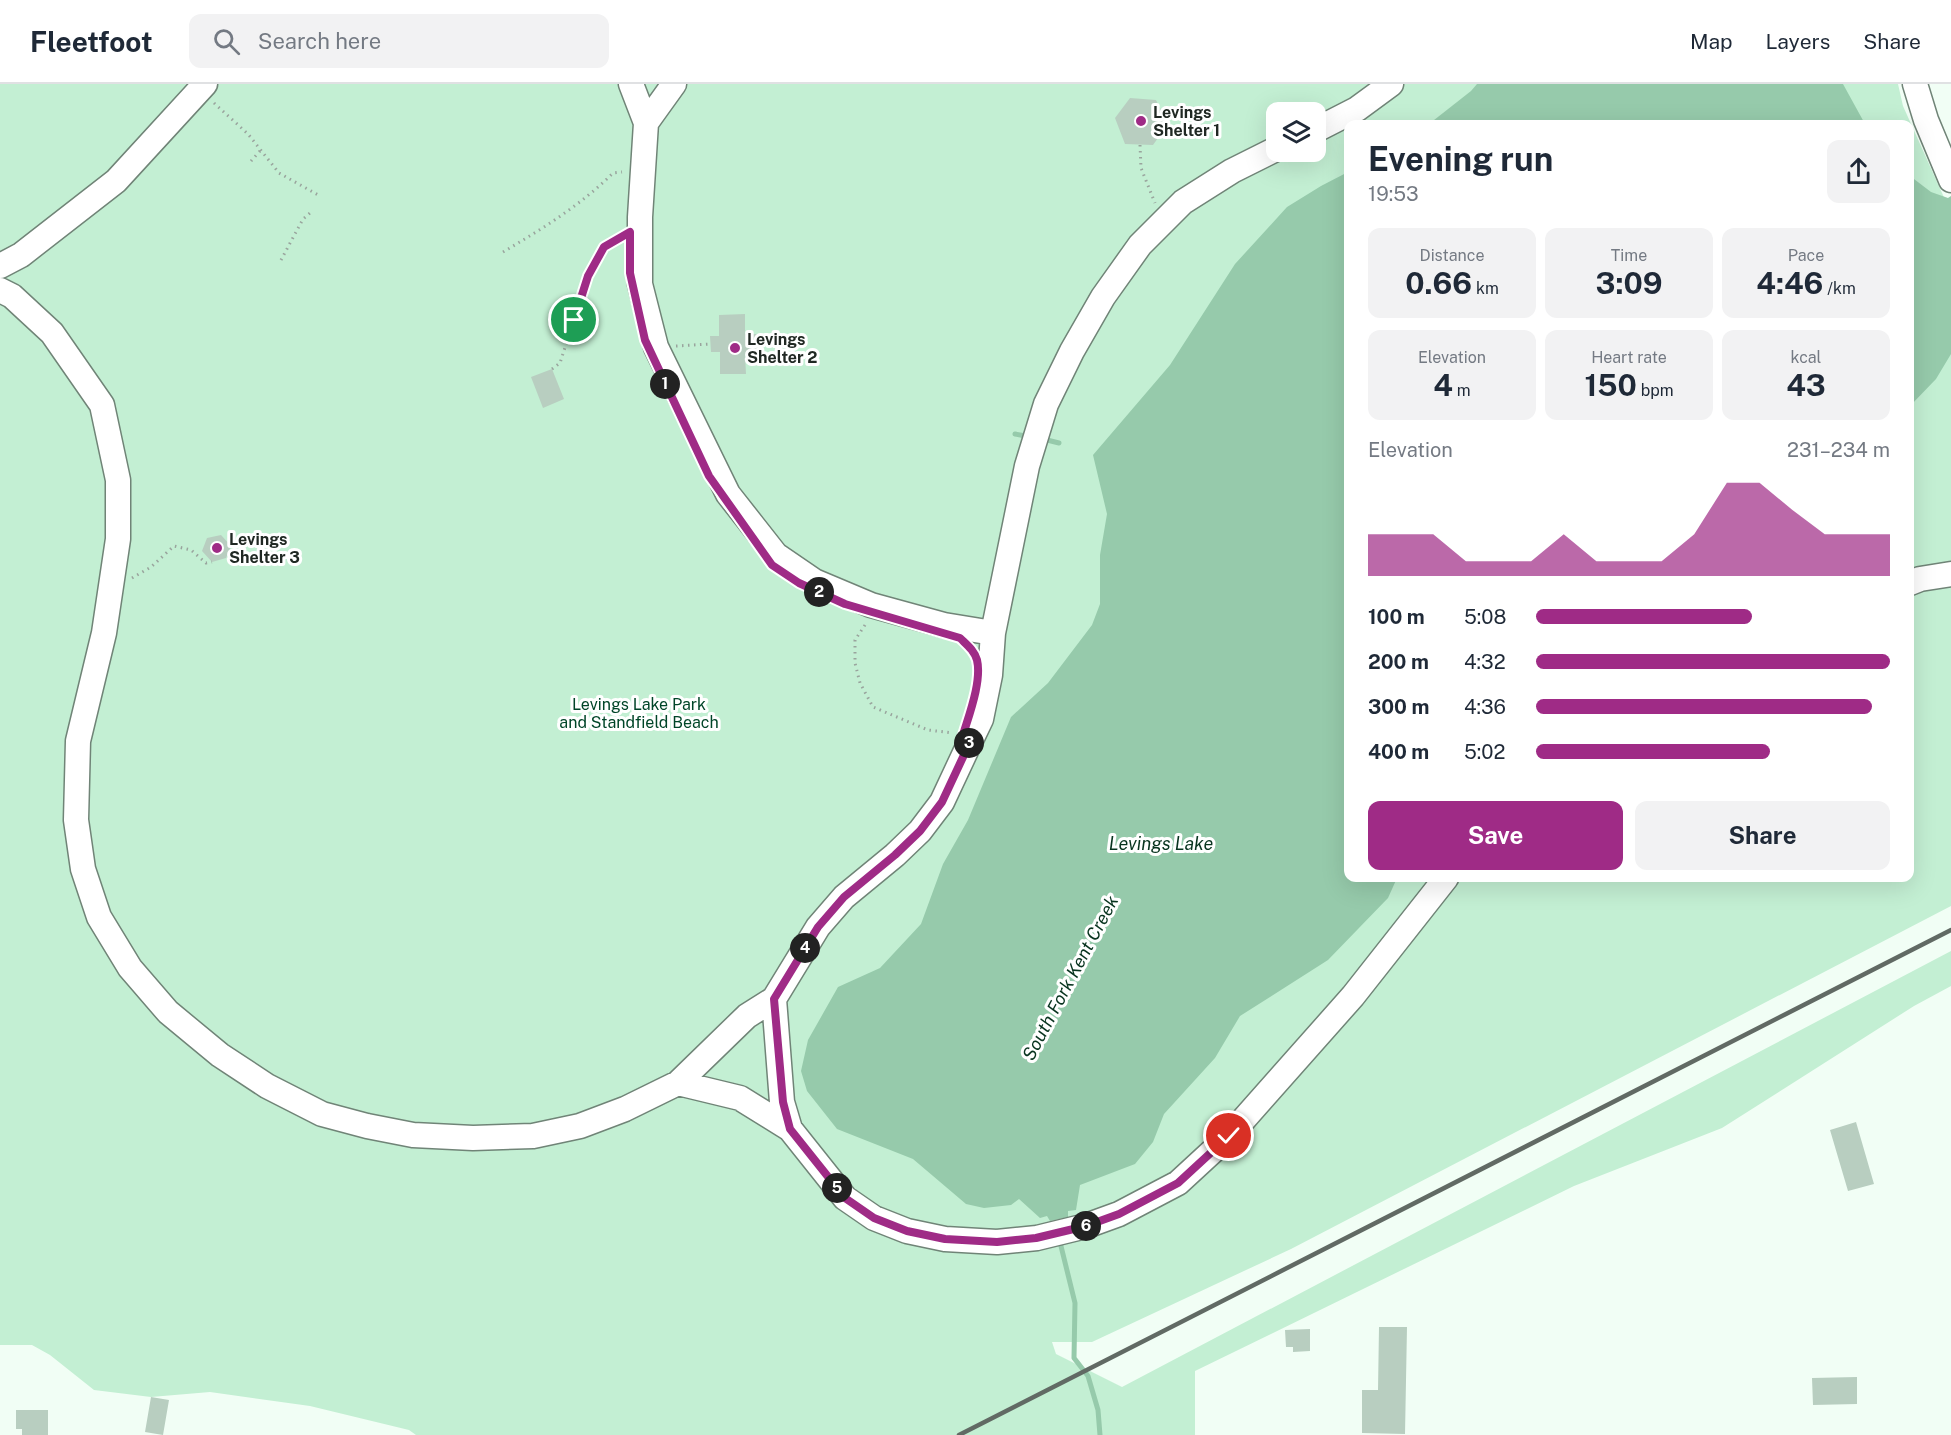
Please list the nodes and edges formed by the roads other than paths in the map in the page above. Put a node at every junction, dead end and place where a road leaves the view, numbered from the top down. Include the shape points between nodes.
1 (631, 84) edge
2 (674, 84) edge
3 (1391, 84) edge
4 (1915, 84) edge
5 (202, 86) edge
6 (646, 123) junction
7 (1326, 125) edge
8 (1266, 154) edge
9 (1951, 180) edge
10 (10, 260) edge
11 (6, 293) edge
12 (1951, 574) edge
13 (1914, 581) edge
14 (993, 633) junction
15 (1443, 882) edge
16 (774, 999) junction
17 (678, 1083) junction
18 (790, 1129) junction

1 - 6 street
2 - 6 street
3 - 7 street via 1357,109
4 - 9 street
5 - 10 street via 116,181
6 - 14 street via 640,284 656,347 728,495 776,555 814,581 871,605 944,625
8 - 14 street via 1182,202 1140,245 1103,297 1072,351 1046,404 1027,466
10 - 11 street
11 - 17 street via 52,333 102,405 118,480 118,539 104,633 78,741 76,820 83,869 99,917 130,968 168,1012 220,1055 267,1086 322,1114 367,1126 413,1135 533,1136 580,1126
12 - 13 street
14 - 16 street via 981,719 942,802 920,831 844,897 818,927
15 - 18 street via 1353,996 1229,1136 1178,1183 1119,1214 1036,1238 997,1242 945,1239 907,1231 874,1218 845,1198
16 - 17 street via 747,1016
16 - 18 street via 783,1102
17 - 18 street via 740,1098

